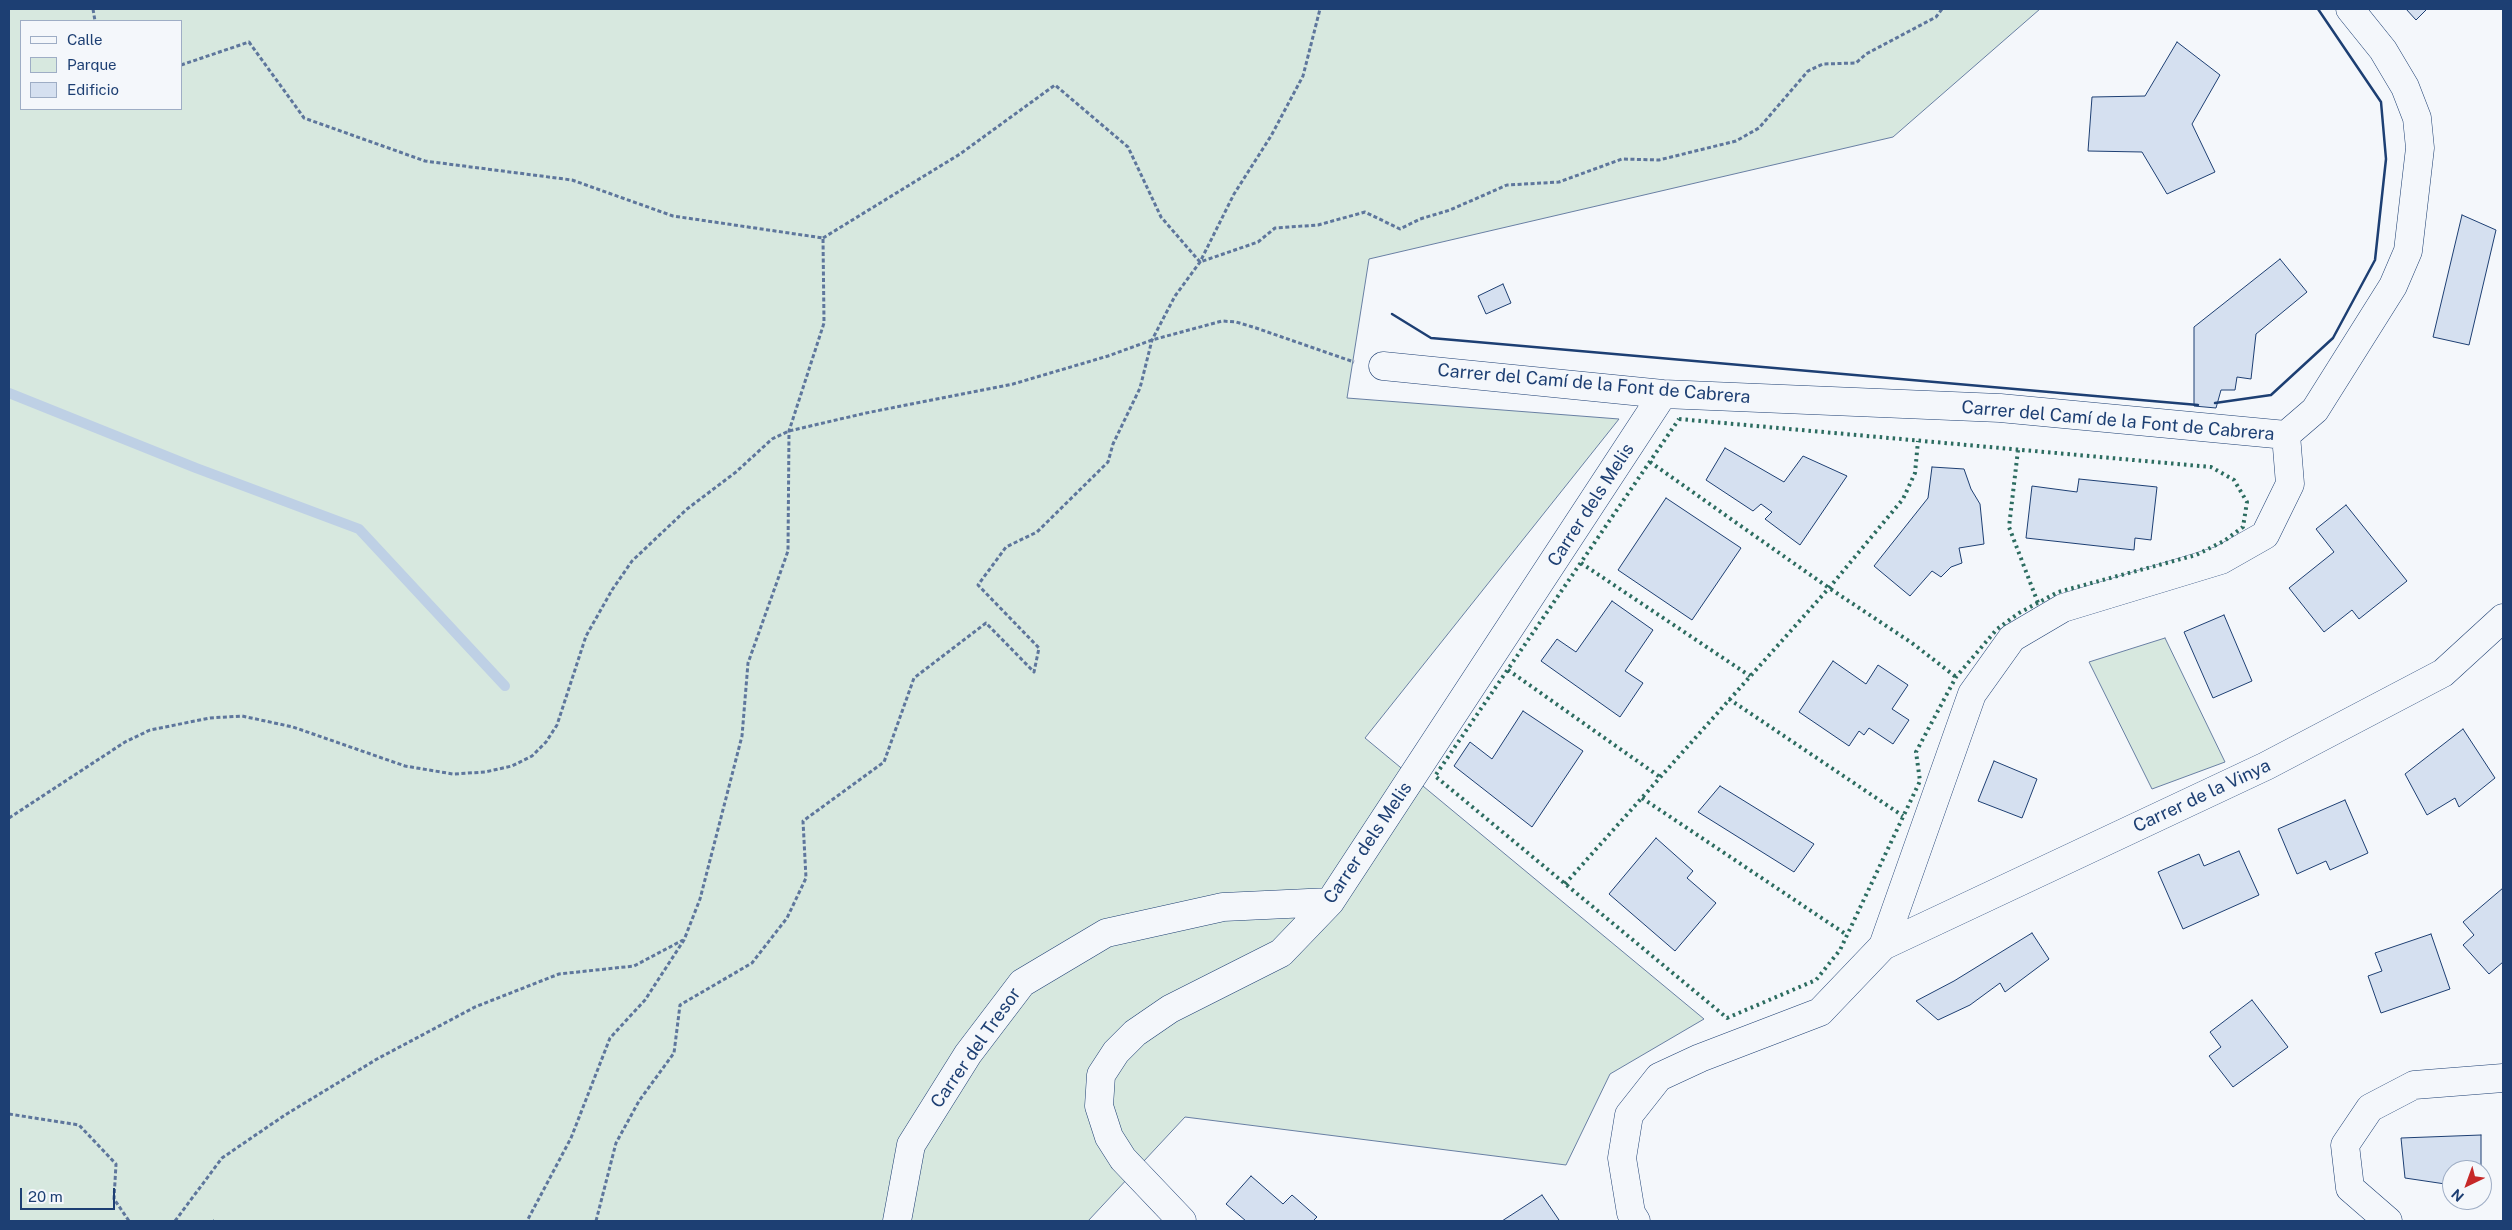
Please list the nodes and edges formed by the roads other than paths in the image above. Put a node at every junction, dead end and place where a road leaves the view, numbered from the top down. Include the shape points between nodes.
1 (2350, 9) edge
2 (1383, 366) road end
3 (1663, 394) junction
4 (2286, 435) junction
5 (2503, 618) edge
6 (1330, 902) junction
7 (1883, 946) junction
8 (2503, 1078) edge
9 (896, 1221) edge
10 (1182, 1221) edge
11 (1636, 1221) edge
12 (2388, 1221) edge

1 - 4 street via 2383,50 2405,87 2417,118 2420,148 2408,251 2394,286 2315,410
2 - 3 street, Carrer del Camí de la Font de Cabrera
3 - 4 street, Carrer del Camí de la Font de Cabrera via 2000,408
3 - 6 street, Carrer dels Melis
4 - 7 street, Carrer del Camí de la Font de Cabrera via 2290,484 2265,535 2221,560 2062,608 2012,638 1972,694
5 - 7 street, Carrer de la Vinya via 2443,673 2284,757
6 - 9 street, Carrer del Tresor via 1224,907 1106,933 1022,983 968,1054 911,1145
6 - 10 street, Carrer dels Melis via 1281,953 1170,1009 1116,1052 1100,1075 1099,1106 1109,1137 1123,1159
7 - 11 street, Carrer del Camí de la Font de Cabrera via 1820,1012 1700,1058 1660,1077 1629,1115 1622,1158 1631,1213
8 - 12 street via 2414,1085 2370,1108 2345,1145 2350,1188

